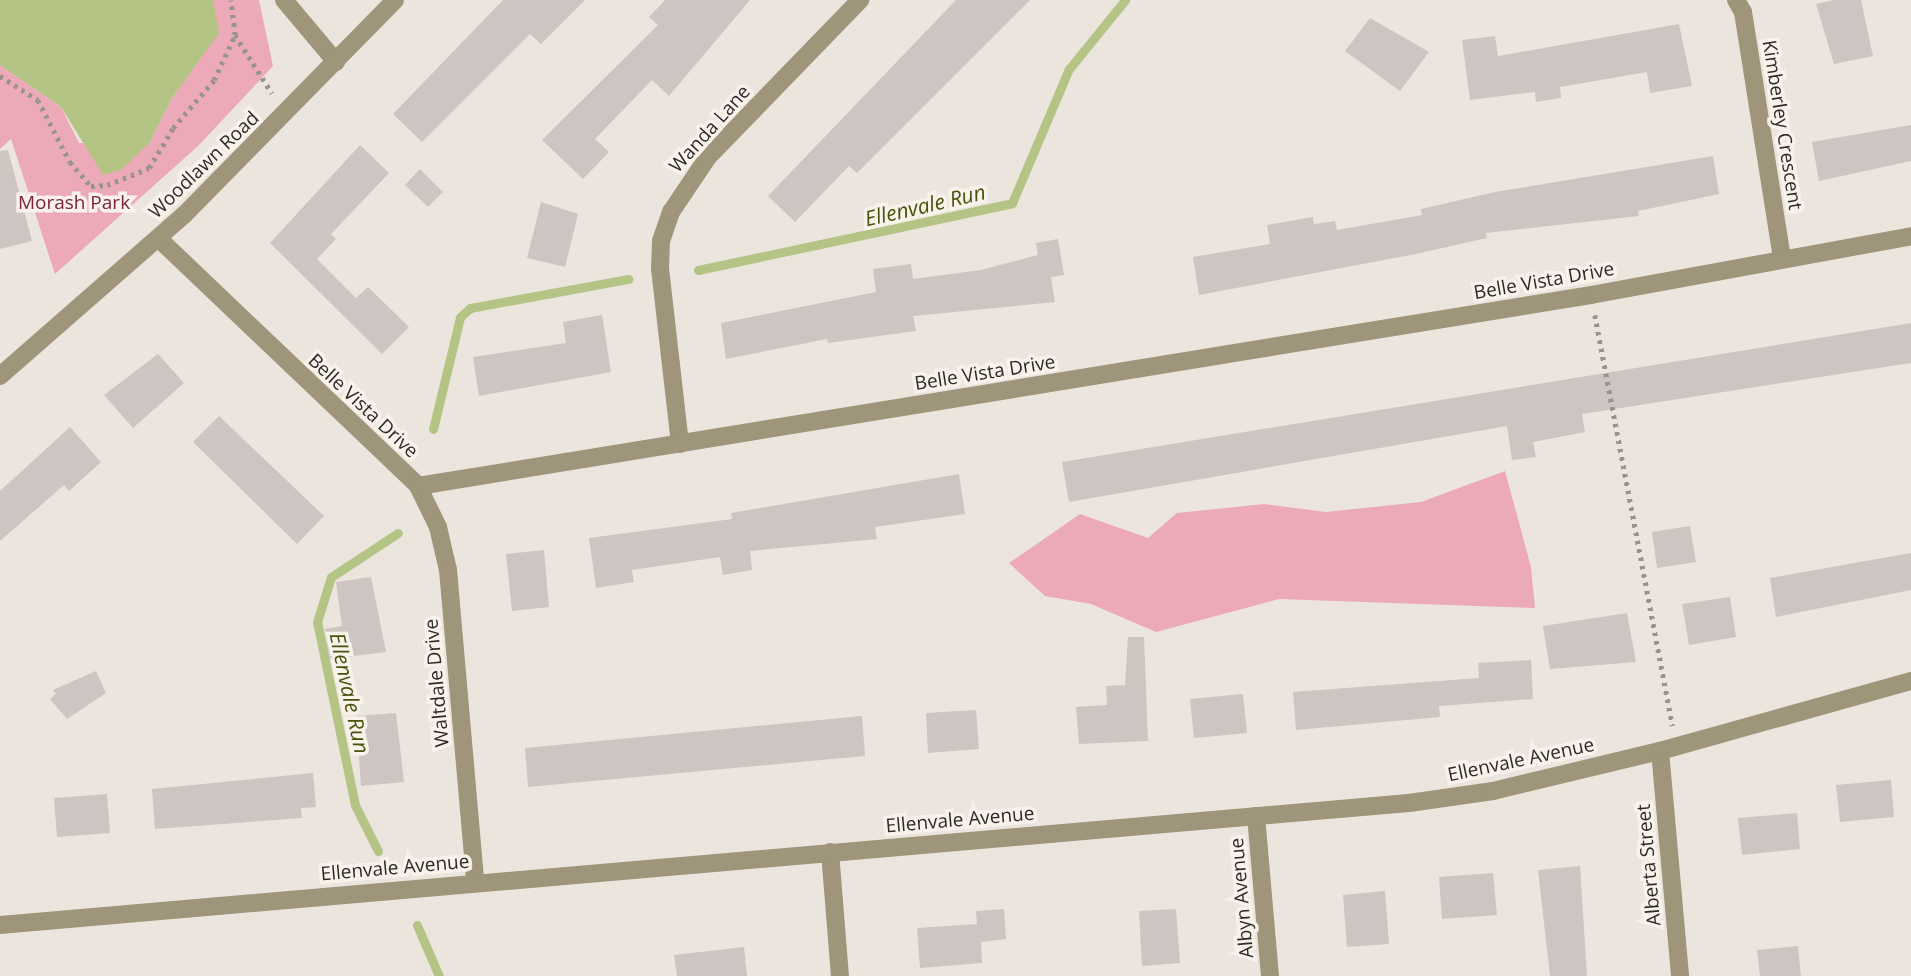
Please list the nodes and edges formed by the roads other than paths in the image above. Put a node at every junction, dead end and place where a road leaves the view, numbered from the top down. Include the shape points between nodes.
1 (284, 0) edge
2 (860, 0) edge
3 (1736, 0) edge
4 (390, 2) edge
5 (336, 62) junction
6 (1911, 236) edge
7 (158, 238) junction
8 (1782, 258) junction
9 (0, 376) edge
10 (680, 444) junction
11 (418, 486) junction
12 (1911, 681) edge
13 (1660, 751) junction
14 (1256, 816) junction
15 (830, 852) junction
16 (475, 881) junction
17 (0, 925) edge
18 (840, 976) edge
19 (1270, 976) edge
20 (1680, 976) edge

1 - 5 street
2 - 10 street, Wanda Lane via 708,157 671,212 661,241 660,269
3 - 8 street, Kimberley Crescent via 1743,12
4 - 5 street, Woodlawn Road
5 - 7 street, Woodlawn Road
6 - 8 street, Belle Vista Drive
7 - 9 street, Woodlawn Road
7 - 11 street, Belle Vista Drive
8 - 10 street, Belle Vista Drive via 1591,295
10 - 11 street, Belle Vista Drive
11 - 16 street, Waltdale Drive via 438,527 448,570
12 - 13 street, Ellenvale Avenue
13 - 14 street, Ellenvale Avenue via 1493,791
13 - 20 street, Alberta Street
14 - 15 street, Ellenvale Avenue
14 - 19 street, Albyn Avenue
15 - 16 street, Ellenvale Avenue
15 - 18 street
16 - 17 street, Ellenvale Avenue

